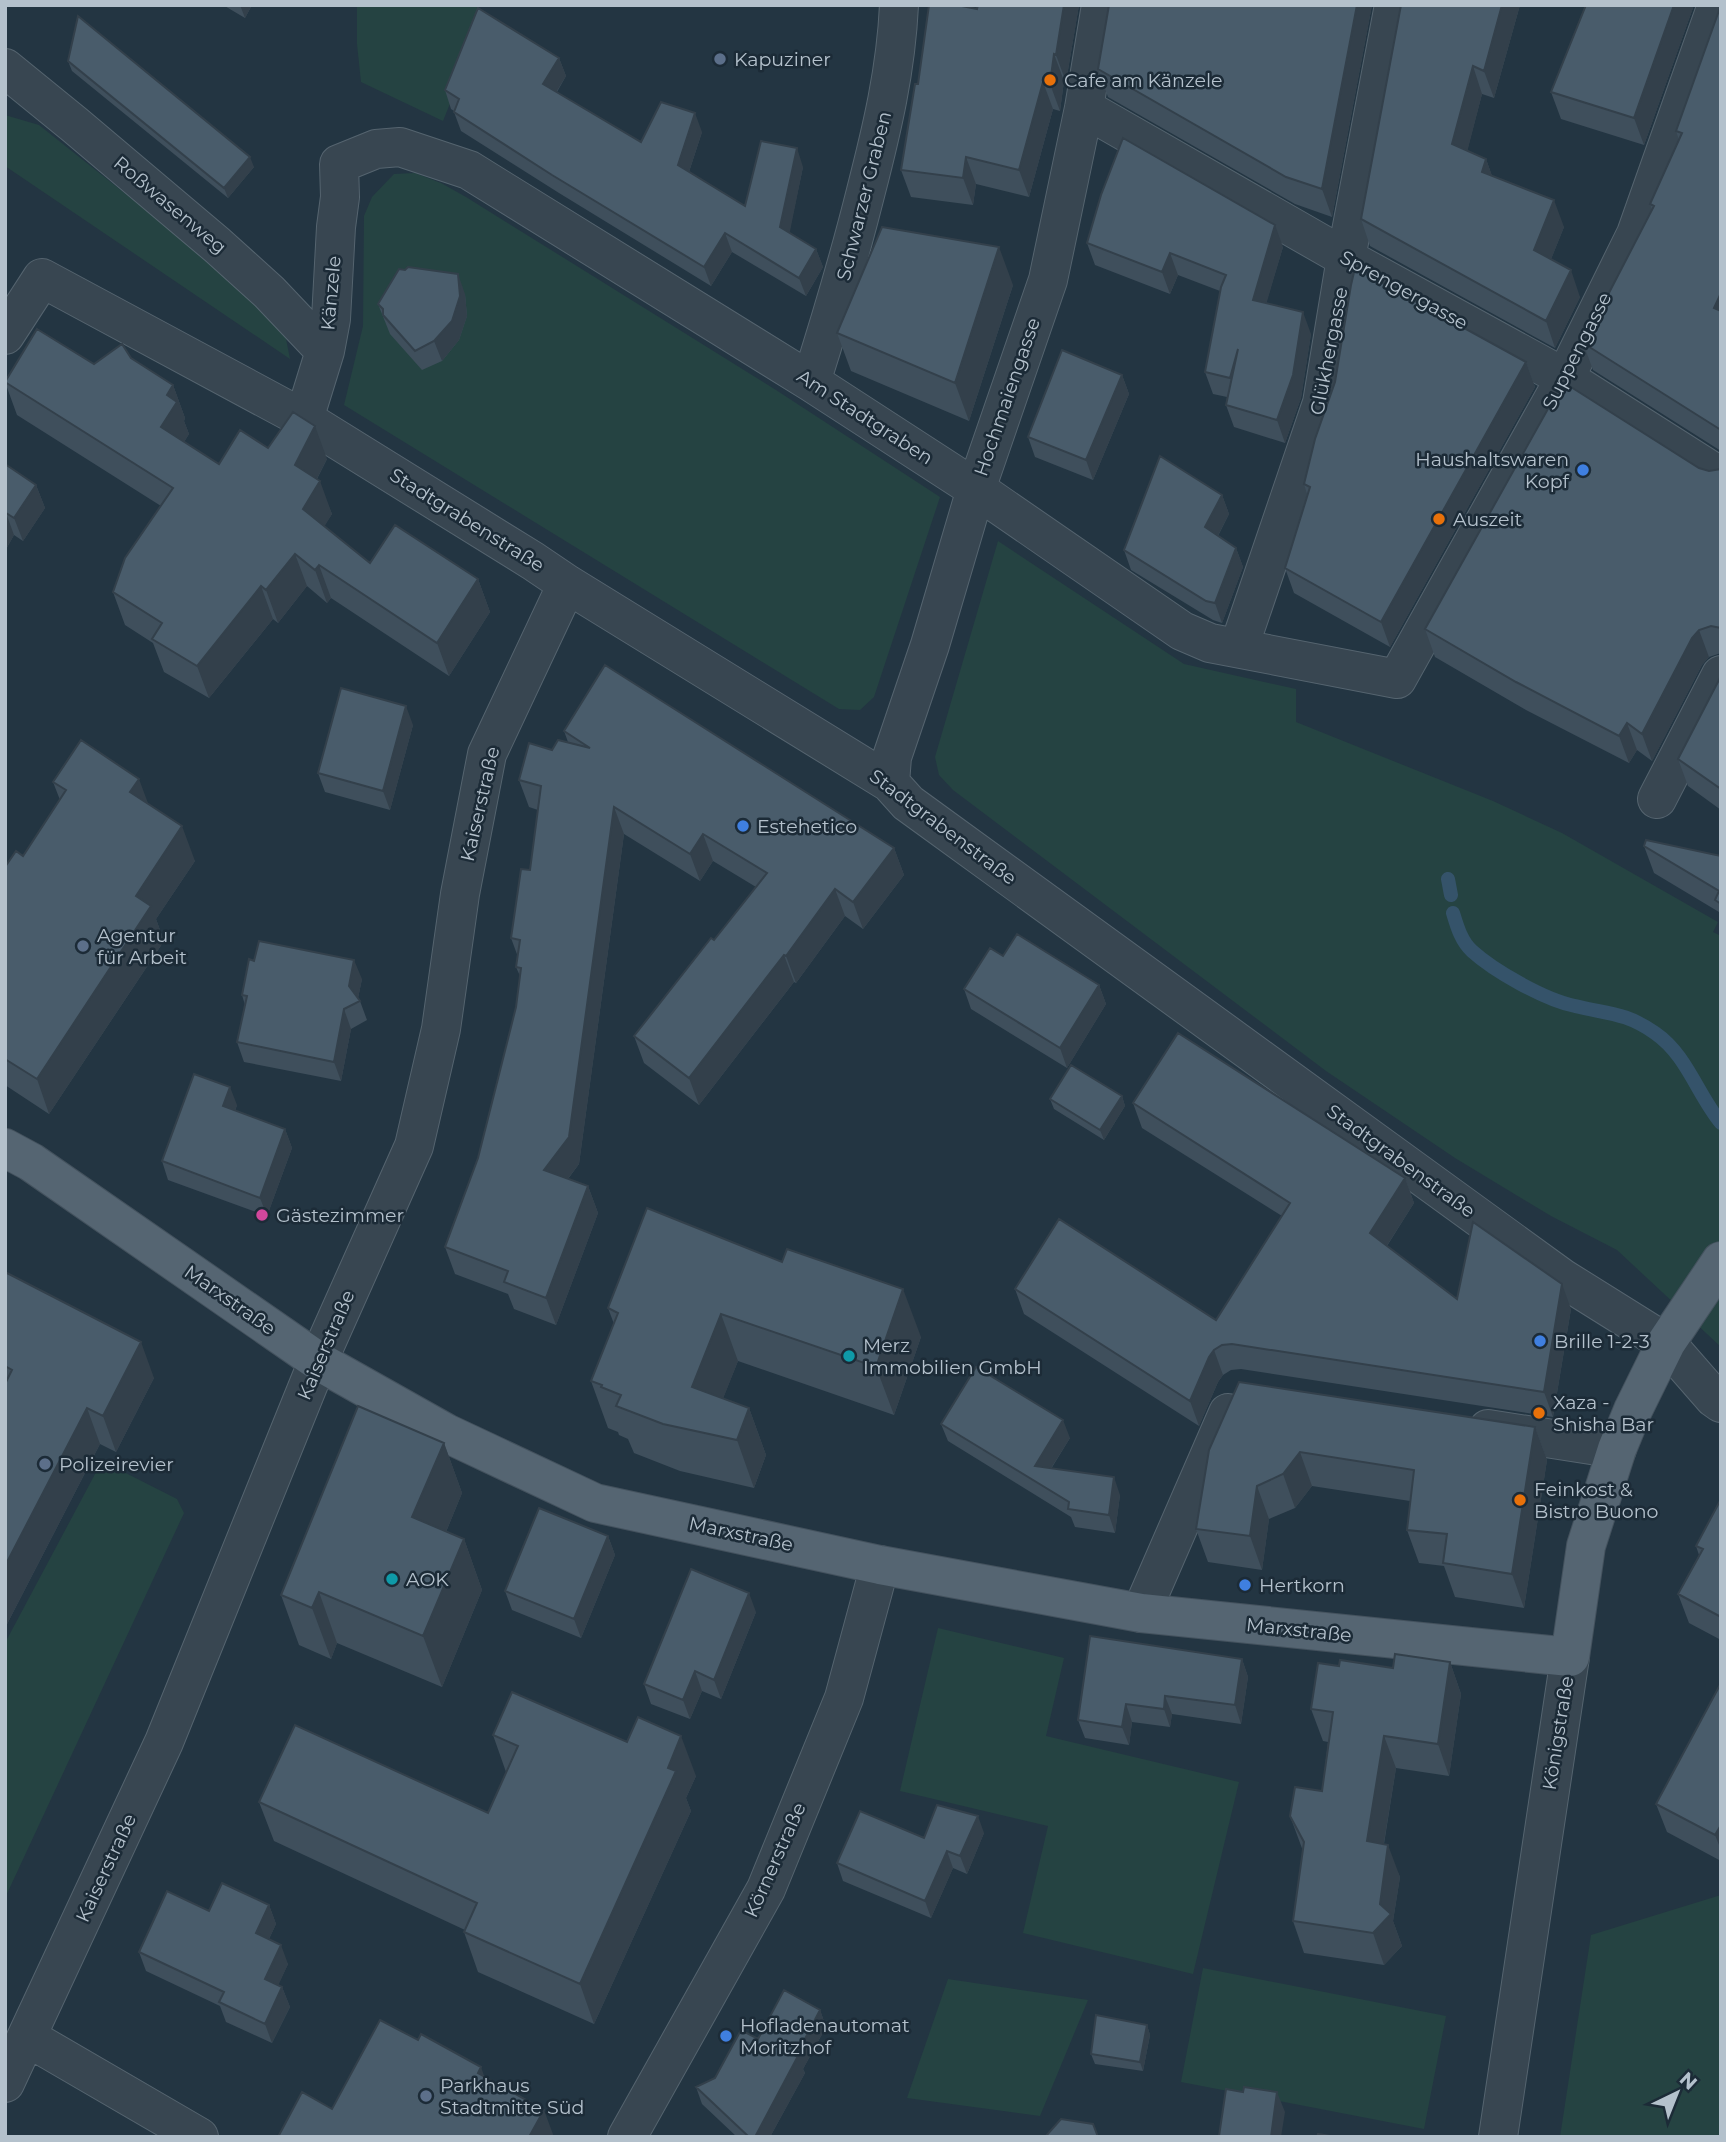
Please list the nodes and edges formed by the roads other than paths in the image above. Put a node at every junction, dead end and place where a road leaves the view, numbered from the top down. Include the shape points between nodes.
1 (899, 5) edge
2 (1101, 5) edge
3 (1394, 5) edge
4 (1717, 5) edge
5 (5, 68) edge
6 (1081, 120) junction
7 (339, 164) joint
8 (1346, 258) junction
9 (7, 329) edge
10 (326, 351) junction
11 (1564, 379) junction
12 (811, 382) junction
13 (304, 419) junction
14 (1721, 477) edge
15 (976, 489) junction
16 (567, 584) junction
17 (1239, 647) junction
18 (1721, 675) edge
19 (1397, 679) joint
20 (890, 783) junction
21 (1657, 799) dead end
22 (5, 1148) edge
23 (1713, 1273) edge
24 (1666, 1343) junction
25 (318, 1361) junction
26 (1251, 1393) edge
27 (1721, 1403) edge
28 (1455, 1424) edge
29 (1617, 1449) junction
30 (880, 1565) junction
31 (1141, 1614) junction
32 (1570, 1657) junction
33 (27, 2037) junction
34 (5, 2083) edge
35 (199, 2137) edge
36 (627, 2137) edge
37 (1498, 2137) edge

1 - 12 street, Schwarzer Graben via 892,82 879,141
2 - 6 street, Hochmaiengasse
3 - 8 street, Glükhergasse
4 - 11 street, Suppengasse via 1636,234
5 - 10 street, Roßwasenweg via 217,244
6 - 8 street, Sprengergasse
6 - 15 street, Hochmaiengasse via 1048,281
7 - 10 street, Känzele
7 - 12 street, Am Stadtgraben via 376,149 400,146 469,170
8 - 11 street, Sprengergasse
8 - 17 street, Glükhergasse via 1322,403
9 - 13 street, Stadtgrabenstraße via 42,278
10 - 13 street, Känzele
11 - 14 street, Sprengergasse
11 - 19 street, Suppengasse
12 - 15 street, Am Stadtgraben
13 - 16 street, Stadtgrabenstraße
15 - 17 street, Am Stadtgraben via 1182,631 1210,643
15 - 20 street, Hochmaiengasse via 892,757
16 - 20 street, Stadtgrabenstraße
16 - 25 street, Kaiserstraße via 487,754 460,894 441,1029 414,1146
17 - 19 street, Am Stadtgraben
18 - 21 street
20 - 24 street, Stadtgrabenstraße via 908,803 1562,1278
22 - 25 main road, Marxstraße
23 - 24 main road, Königstraße
24 - 27 street, Stadtgrabenstraße
24 - 29 main road, Königstraße
25 - 30 main road, Marxstraße via 446,1433 595,1503
25 - 33 street, Kaiserstraße via 164,1742
26 - 31 street via 1238,1391
28 - 29 street
29 - 32 main road, Königstraße via 1586,1546
30 - 31 main road, Marxstraße
30 - 36 street, Körnerstraße via 844,1698 766,1889
31 - 32 main road, Marxstraße
32 - 37 street, Königstraße
33 - 34 street, Kaiserstraße
33 - 35 street

